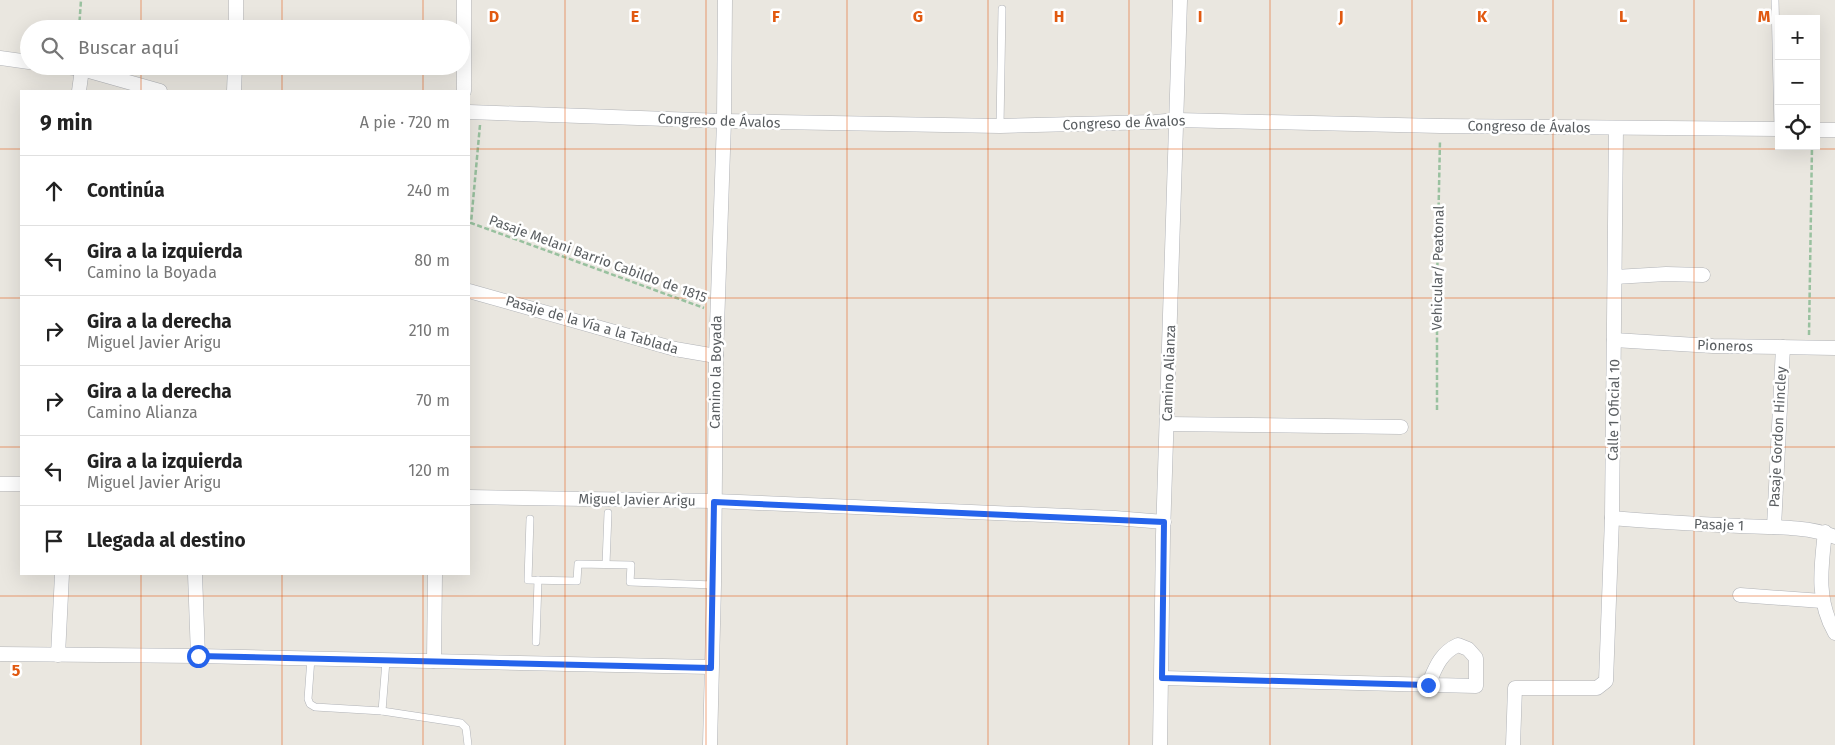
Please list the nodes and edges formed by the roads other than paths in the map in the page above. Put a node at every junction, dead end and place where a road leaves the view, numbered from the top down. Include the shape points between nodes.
1 (236, 0) edge
2 (464, 0) edge
3 (725, 0) edge
4 (1180, 0) edge
5 (1775, 0) edge
6 (1002, 9) dead end
7 (236, 20) edge
8 (464, 20) edge
9 (0, 58) edge
10 (20, 61) edge
11 (81, 75) edge
12 (103, 75) edge
13 (235, 75) edge
14 (464, 75) edge
15 (80, 90) edge
16 (156, 90) edge
17 (234, 90) edge
18 (464, 90) edge
19 (1777, 105) edge
20 (475, 113) edge
21 (1177, 120) junction
22 (724, 121) junction
23 (1000, 126) junction
24 (1616, 128) junction
25 (1775, 129) edge
26 (1820, 130) edge
27 (1835, 130) edge
28 (1703, 275) dead end
29 (1615, 277) junction
30 (470, 291) edge
31 (1614, 340) junction
32 (1783, 347) junction
33 (1835, 348) edge
34 (716, 356) junction
35 (1167, 424) junction
36 (1401, 427) dead end
37 (0, 484) edge
38 (20, 484) edge
39 (470, 497) edge
40 (714, 502) junction
41 (608, 513) dead end
42 (1612, 518) junction
43 (530, 519) dead end
44 (1164, 522) junction
45 (1774, 527) junction
46 (1830, 535) edge
47 (606, 564) junction
48 (62, 575) edge
49 (196, 575) edge
50 (435, 575) edge
51 (538, 580) junction
52 (714, 585) junction
53 (1740, 595) dead end
54 (1822, 601) junction
55 (1835, 633) edge
56 (536, 642) dead end
57 (0, 654) edge
58 (58, 655) junction
59 (198, 656) junction
60 (311, 658) junction
61 (386, 661) junction
62 (434, 661) junction
63 (711, 668) junction
64 (1162, 678) junction
65 (1428, 685) junction
66 (382, 711) junction
67 (468, 745) edge
68 (710, 745) edge
69 (1160, 745) edge
70 (1513, 745) edge

1 - 7 street
2 - 8 street
3 - 22 street, Camino la Boyada
4 - 21 street, Camino Alianza
5 - 19 lane
6 - 23 lane
9 - 10 street
11 - 15 street
12 - 16 street
13 - 17 street
14 - 18 street
20 - 22 street, Congreso de Ávalos
21 - 23 street, Congreso de Ávalos
21 - 24 street, Congreso de Ávalos
21 - 35 street, Camino Alianza
22 - 23 street, Congreso de Ávalos
22 - 34 street, Camino la Boyada
24 - 25 street, Congreso de Ávalos
24 - 29 street, Calle 1 Oficial 10
26 - 27 street
28 - 29 street
29 - 31 street, Calle 1 Oficial 10
30 - 34 street, Pasaje de la Vía a la Tablada via 675,349
31 - 32 street, Pioneros
31 - 42 street, Calle 1 Oficial 10
32 - 33 street, Pioneros
32 - 45 street, Pasaje Gordon Hincley
34 - 40 street, Camino la Boyada
35 - 36 street
35 - 44 street, Camino Alianza
37 - 38 street
39 - 40 street, Miguel Javier Arigu
40 - 44 street, Miguel Javier Arigu
40 - 52 street, Camino la Boyada
41 - 47 lane
42 - 45 street, Pasaje 1
42 - 70 street, Calle 1 Oficial 10 via 1606,681 1597,688 1515,688
43 - 51 lane via 528,580
44 - 64 street, Camino Alianza
45 - 46 street, Pasaje 1
46 - 54 street via 1821,565
47 - 51 lane via 578,564 577,581
47 - 52 lane via 631,565 630,582
48 - 58 street
49 - 59 street
50 - 62 street
51 - 56 lane
52 - 63 street, Camino la Boyada
53 - 54 street
54 - 55 street
57 - 58 street
58 - 59 street
59 - 60 street
60 - 61 street
60 - 66 lane via 310,704 315,707
61 - 62 street
61 - 66 lane
62 - 63 street
63 - 68 street, Camino la Boyada
64 - 65 street
64 - 69 street, Camino Alianza
65 - 65 street via 1448,650 1458,646 1468,649 1476,658 1476,686
66 - 67 lane via 462,723 466,728

